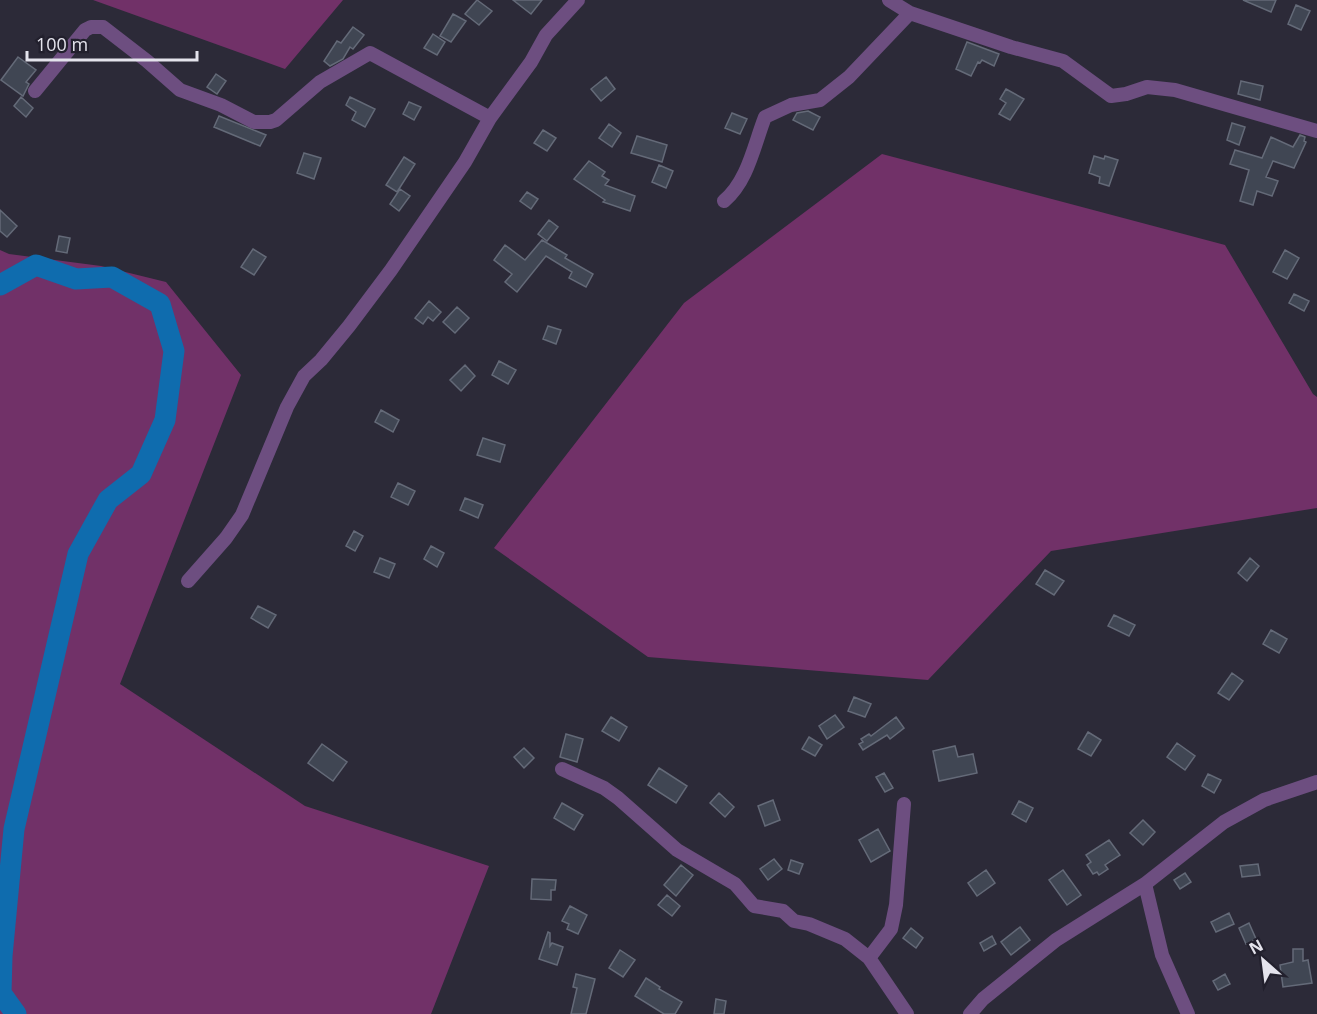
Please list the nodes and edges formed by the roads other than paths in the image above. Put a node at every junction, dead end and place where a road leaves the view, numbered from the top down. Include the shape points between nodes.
1 (578, 0) edge
2 (889, 0) edge
3 (910, 12) junction
4 (34, 91) dead end
5 (490, 118) junction
6 (1317, 131) edge
7 (724, 201) dead end
8 (188, 581) dead end
9 (562, 769) dead end
10 (1317, 782) edge
11 (904, 804) dead end
12 (1145, 884) junction
13 (869, 958) junction
14 (907, 1014) edge
15 (970, 1014) edge
16 (1188, 1014) edge

1 - 5 street via 546,35
2 - 3 street
3 - 6 street via 1063,62 1111,96 1146,87 1175,90
3 - 7 street via 849,77 820,100 790,105 765,117 743,174
4 - 5 street via 85,30 97,26 180,90 254,122 276,120 320,82 369,53
5 - 8 street via 465,162 391,270 349,326 304,376 242,515
9 - 13 street via 604,788 677,850 735,884 754,906 783,911 794,921 845,939
10 - 12 street via 1264,800 1224,822
11 - 13 street via 891,929
12 - 15 street via 1056,940
12 - 16 street via 1162,955
13 - 14 street

